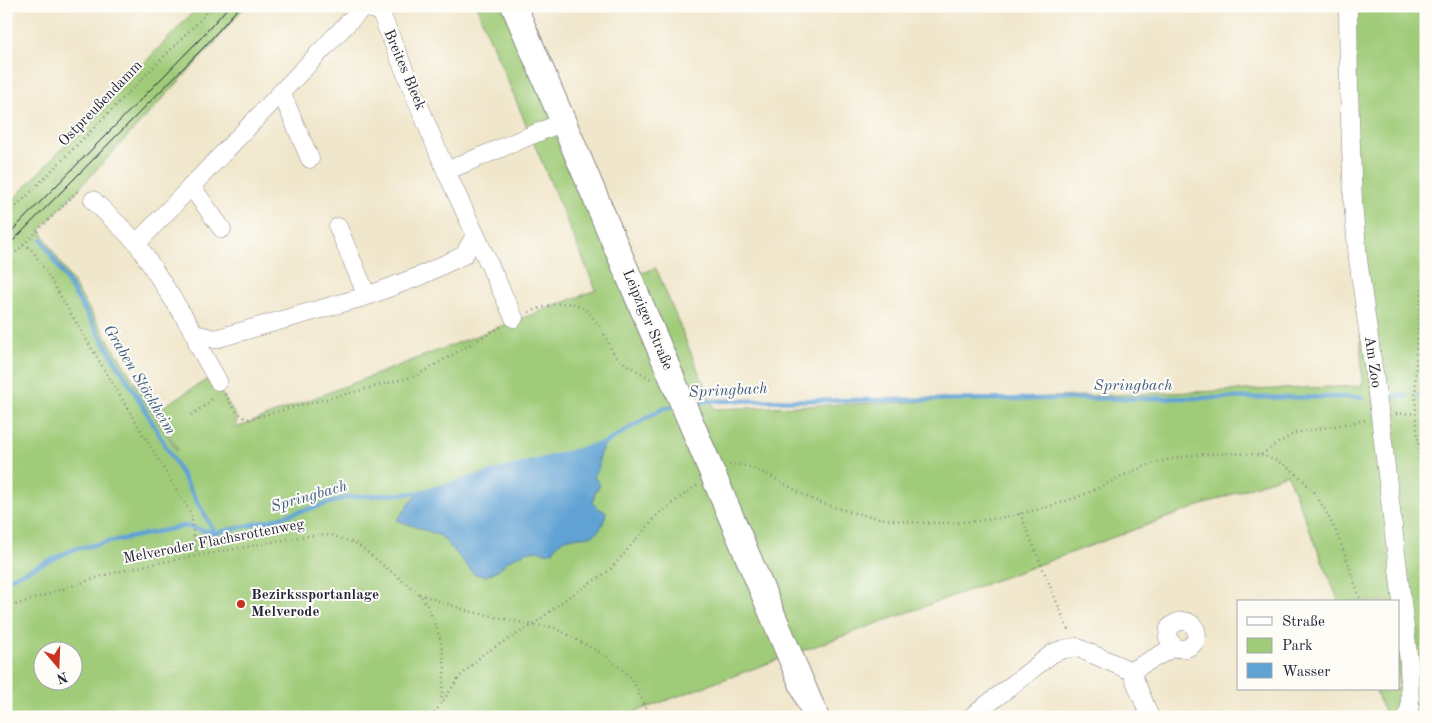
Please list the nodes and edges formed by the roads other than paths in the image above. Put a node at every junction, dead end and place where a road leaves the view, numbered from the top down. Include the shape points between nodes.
1 (514, 6) edge
2 (1348, 6) edge
3 (281, 92) junction
4 (563, 122) junction
5 (310, 158) dead end
6 (446, 171) junction
7 (191, 186) junction
8 (94, 200) road end
9 (338, 228) dead end
10 (222, 229) dead end
11 (475, 235) junction
12 (137, 243) junction
13 (367, 296) junction
14 (514, 318) road end
15 (195, 334) junction
16 (220, 385) road end
17 (1174, 647) dead end
18 (1130, 671) junction
19 (816, 717) edge
20 (971, 717) edge
21 (1150, 717) edge
22 (1407, 717) edge

1 - 4 street, Leipziger Straße
2 - 22 street, Am Zoo via 1353,203 1409,662 1410,706
3 - 5 street
3 - 6 street, Breites Bleek via 363,7 380,11
3 - 7 street, Breites Bleek
4 - 6 street
4 - 19 street, Leipziger Straße via 675,396 714,473
6 - 11 street, Breites Bleek
7 - 10 street
7 - 12 street, Breites Bleek
8 - 12 street
9 - 13 street
11 - 13 street via 464,255
11 - 14 street, Breites Bleek
12 - 15 street
13 - 15 street via 215,339
15 - 16 street
17 - 18 street
18 - 20 street via 1076,648 1064,648 1053,653
18 - 21 street

